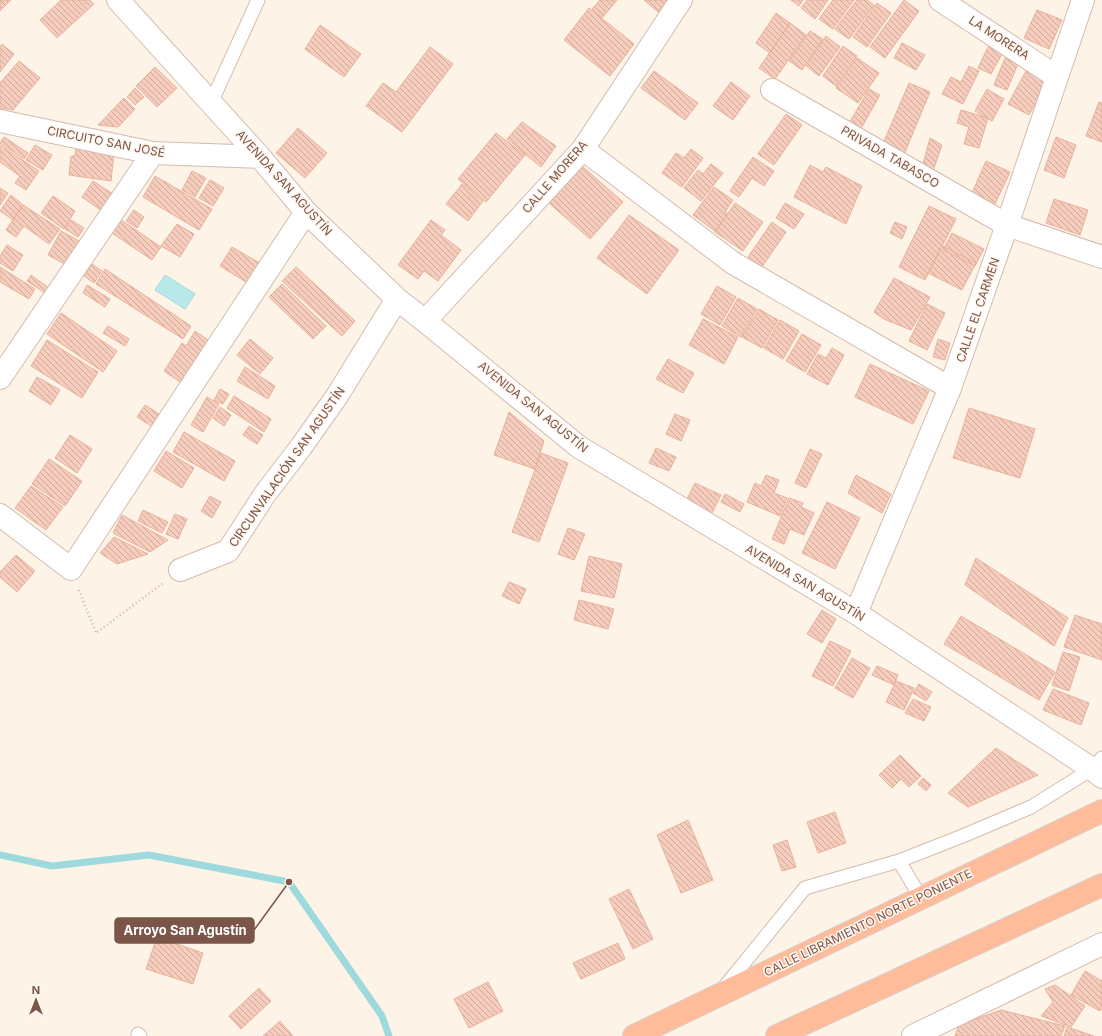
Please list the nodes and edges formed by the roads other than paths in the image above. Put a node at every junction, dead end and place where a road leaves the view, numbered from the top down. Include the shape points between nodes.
1 (118, 0) edge
2 (258, 0) edge
3 (681, 0) edge
4 (940, 0) edge
5 (1083, 0) edge
6 (1057, 77) junction
7 (772, 90) dead end
8 (211, 103) junction
9 (0, 121) edge
10 (583, 149) junction
11 (153, 153) junction
12 (260, 157) junction
13 (306, 212) junction
14 (1007, 225) junction
15 (1102, 257) edge
16 (397, 300) junction
17 (425, 320) junction
18 (0, 378) edge
19 (950, 388) junction
20 (0, 515) edge
21 (180, 570) road end
22 (856, 613) junction
23 (1098, 768) edge
24 (1102, 811) edge
25 (899, 861) junction
26 (1102, 885) edge
27 (921, 898) junction
28 (1102, 944) edge
29 (717, 996) junction
30 (634, 1036) edge
31 (777, 1036) edge
32 (917, 1036) edge

1 - 8 street, AVENIDA SAN AGUSTÍN
2 - 8 lane
3 - 10 street, CALLE MORERA
4 - 6 street, LA MORERA
5 - 6 street, CALLE EL CARMEN
6 - 14 street, CALLE EL CARMEN
7 - 14 street, PRIVADA TABASCO
8 - 12 street, AVENIDA SAN AGUSTÍN
9 - 11 street, CIRCUITO SAN JOSÉ
10 - 17 street, CALLE MORERA
10 - 19 street via 733,263
11 - 12 street, CIRCUITO SAN JOSÉ
11 - 18 street
12 - 13 street, AVENIDA SAN AGUSTÍN
13 - 16 street, AVENIDA SAN AGUSTÍN
13 - 20 street via 71,569
14 - 15 street, PRIVADA TABASCO
14 - 19 street, CALLE EL CARMEN
16 - 17 street, AVENIDA SAN AGUSTÍN
16 - 21 street, CIRCUNVALACIÓN SAN AGUSTÍN via 337,396 265,494 228,551
17 - 22 street, AVENIDA SAN AGUSTÍN via 579,446
19 - 22 street, CALLE EL CARMEN
22 - 23 street, AVENIDA SAN AGUSTÍN
23 - 25 lane via 1031,807
24 - 27 highway, CALLE LIBRAMIENTO NORTE PONIENTE
25 - 27 lane
25 - 29 lane via 805,888
26 - 31 highway
27 - 29 highway, CALLE LIBRAMIENTO NORTE PONIENTE
28 - 32 street
29 - 30 highway, CALLE LIBRAMIENTO NORTE PONIENTE

